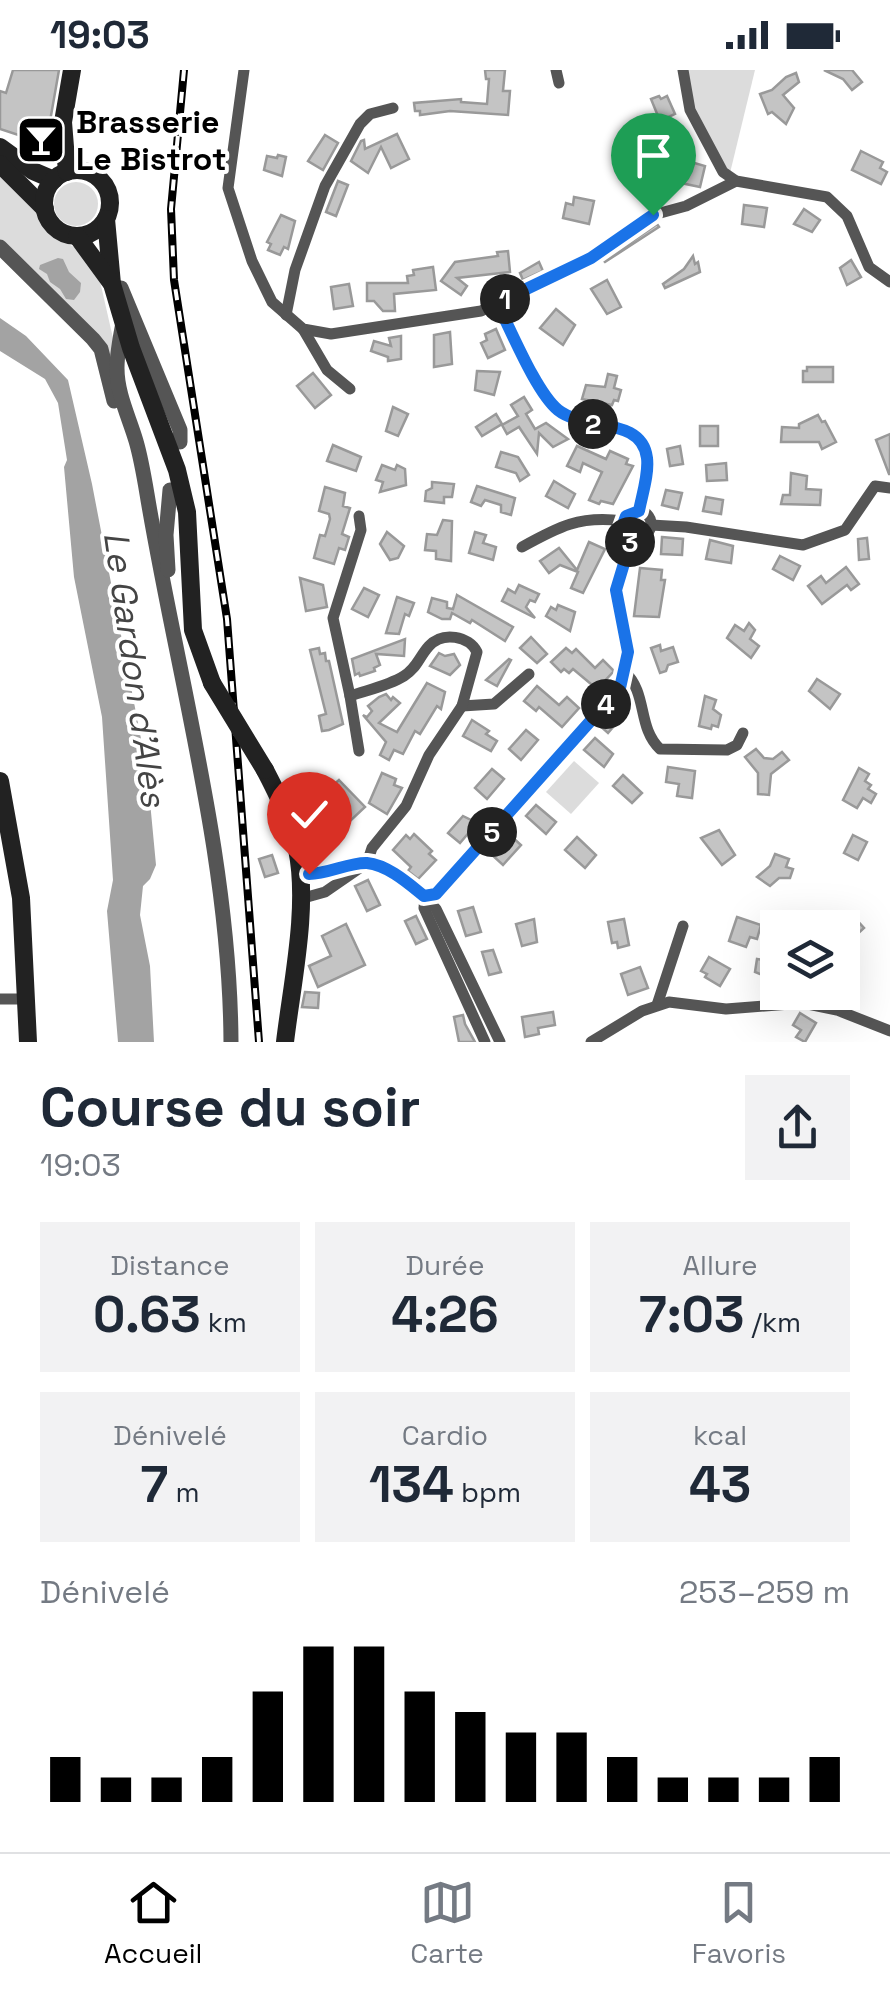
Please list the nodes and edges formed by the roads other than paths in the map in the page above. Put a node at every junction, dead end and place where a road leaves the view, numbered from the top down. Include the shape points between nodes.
1 (72, 70) edge
2 (244, 70) edge
3 (684, 70) edge
4 (393, 108) dead end
5 (63, 122) junction
6 (0, 147) edge
7 (0, 164) edge
8 (90, 173) junction
9 (61, 176) junction
10 (736, 181) junction
11 (44, 208) junction
12 (106, 219) junction
13 (77, 236) junction
14 (0, 247) edge
15 (111, 261) junction
16 (890, 282) edge
17 (112, 284) junction
18 (497, 303) junction
19 (286, 315) junction
20 (123, 322) junction
21 (303, 329) junction
22 (350, 389) dead end
23 (129, 426) junction
24 (180, 442) dead end
25 (890, 488) edge
26 (170, 490) dead end
27 (639, 511) junction
28 (359, 516) dead end
29 (623, 522) junction
30 (651, 525) junction
31 (632, 537) junction
32 (522, 547) dead end
33 (174, 634) junction
34 (626, 672) junction
35 (529, 674) dead end
36 (350, 696) junction
37 (462, 706) junction
38 (743, 733) dead end
39 (359, 750) dead end
40 (1, 793) edge
41 (366, 863) junction
42 (300, 874) junction
43 (424, 896) junction
44 (300, 899) junction
45 (683, 926) dead end
46 (0, 998) edge
47 (28, 999) junction
48 (657, 1006) junction
49 (890, 1031) edge
50 (28, 1042) edge
51 (231, 1042) edge
52 (286, 1042) edge
53 (485, 1042) edge
54 (500, 1042) edge
55 (591, 1042) edge

1 - 5 main road
2 - 19 street via 228,188 252,261
3 - 10 street via 694,121 723,172
4 - 19 street via 360,124 325,186
5 - 8 main road
5 - 9 main road
6 - 9 main road via 33,171
7 - 11 main road
8 - 9 main road
8 - 12 main road via 106,188
9 - 11 main road via 48,189
10 - 16 street via 827,197 847,216 869,267
10 - 18 street via 653,215 591,258
11 - 13 main road via 53,226
12 - 13 main road via 94,232
12 - 15 main road
13 - 17 main road
14 - 23 street via 94,339 113,400
15 - 17 main road
15 - 24 street
17 - 20 main road
18 - 21 street via 330,334
18 - 27 street via 556,408 570,418 621,428 642,443 648,458
19 - 21 street
20 - 23 street via 117,370
20 - 42 main road, bridge via 187,512 193,630 212,683 284,808
21 - 22 street via 327,370
23 - 33 street
25 - 30 street via 876,486 845,530 802,546
26 - 33 street via 166,535
27 - 29 street
27 - 30 street
28 - 36 street via 361,530 333,618
29 - 31 street
29 - 32 street via 564,524
30 - 31 street
31 - 34 street via 616,590
33 - 51 street via 218,877
34 - 38 street via 638,689 644,728 660,749 727,750
34 - 43 street via 620,688 436,894
35 - 37 street via 494,704
36 - 37 street via 400,679 430,645 458,637 477,652
36 - 39 street
37 - 41 street
40 - 47 main road via 22,898
41 - 42 street
41 - 43 street
41 - 44 street via 325,892
42 - 44 main road
43 - 53 street
43 - 54 street
44 - 52 main road
45 - 48 street
46 - 47 street
47 - 50 main road
48 - 49 street via 803,1003
48 - 55 street

